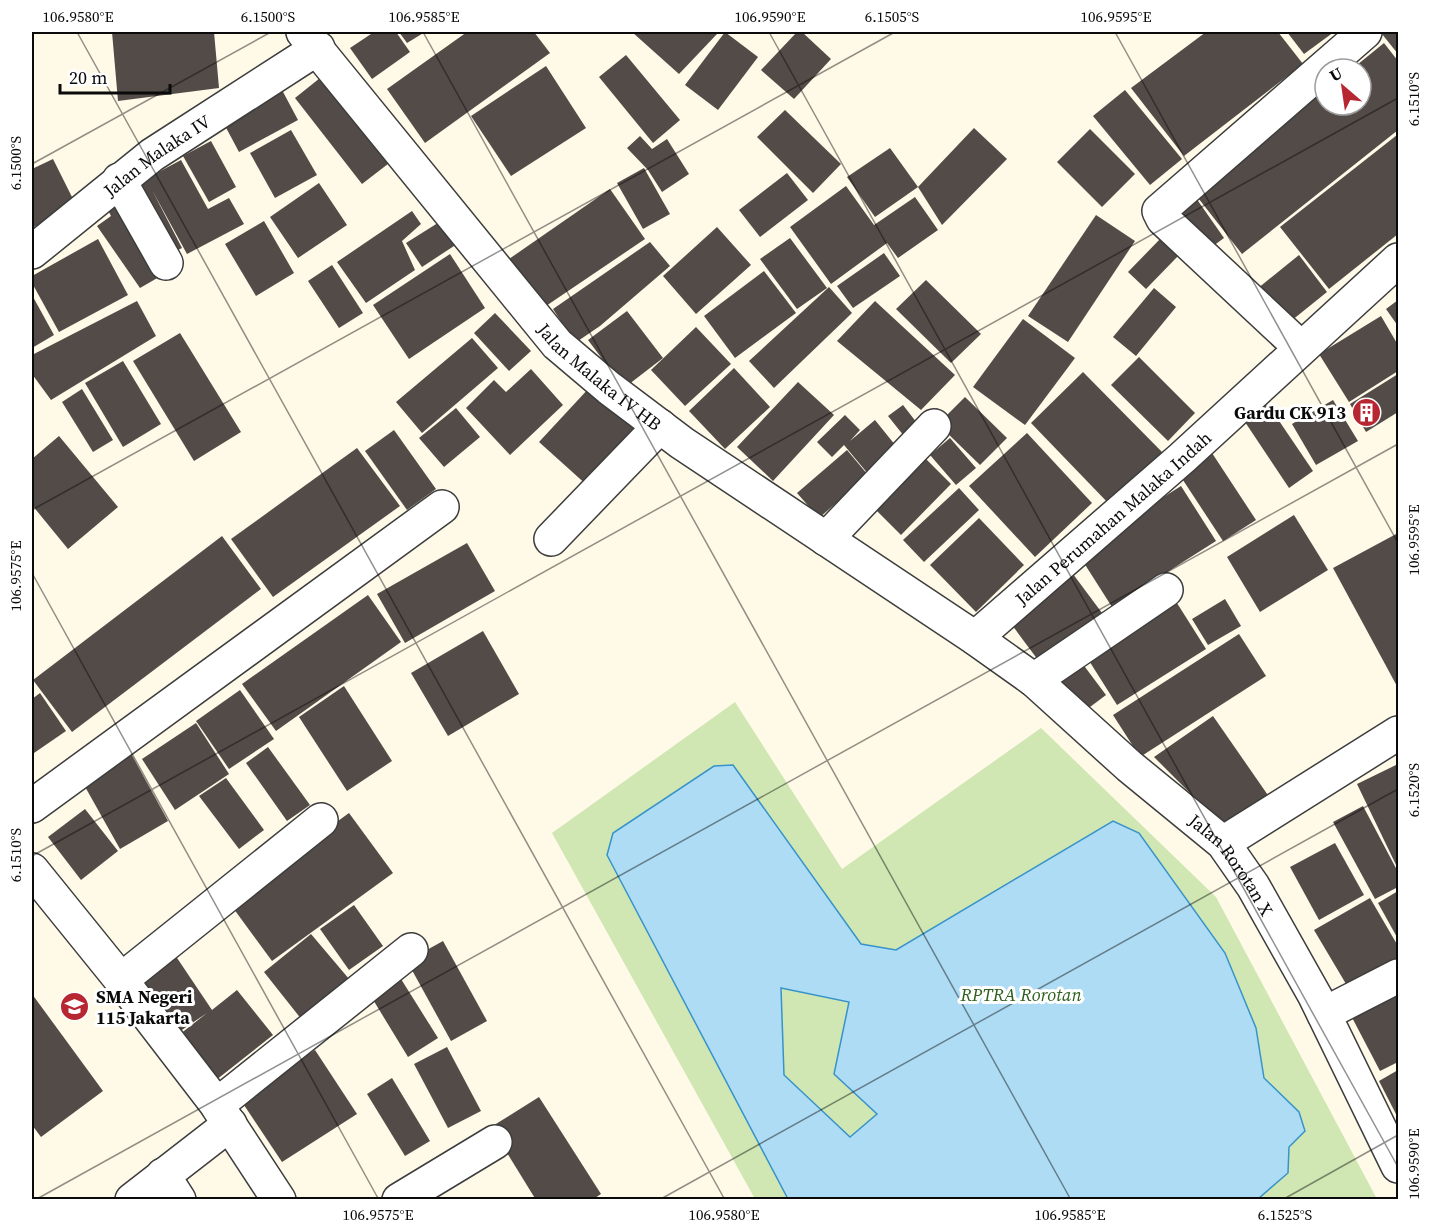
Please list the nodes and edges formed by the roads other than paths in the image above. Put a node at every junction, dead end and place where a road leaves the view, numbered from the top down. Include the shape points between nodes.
1 (1365, 32) edge
2 (311, 40) edge
3 (119, 180) junction
4 (32, 252) edge
5 (1398, 260) edge
6 (166, 263) dead end
7 (1291, 358) junction
8 (660, 426) junction
9 (934, 426) dead end
10 (442, 507) dead end
11 (551, 539) dead end
12 (826, 539) junction
13 (1166, 590) dead end
14 (975, 638) junction
15 (1034, 680) junction
16 (1398, 733) edge
17 (32, 806) edge
18 (321, 820) dead end
19 (1233, 856) junction
20 (32, 870) edge
21 (411, 950) dead end
22 (1398, 976) edge
23 (121, 980) junction
24 (1323, 1014) junction
25 (223, 1115) junction
26 (495, 1142) dead end
27 (1398, 1161) edge
28 (171, 1187) edge
29 (132, 1200) edge
30 (279, 1200) edge
31 (399, 1200) edge

1 - 7 street via 1159,211
2 - 3 street, Jalan Malaka IV
2 - 8 street, Jalan Malaka IV HB via 557,344
3 - 4 street, Jalan Malaka IV
3 - 6 street
5 - 7 street, Jalan Perumahan Malaka Indah
7 - 14 street, Jalan Perumahan Malaka Indah
8 - 11 street
8 - 12 street, Jalan Malaka IV HB
9 - 12 street
10 - 17 street
12 - 14 street, Jalan Malaka IV HB
13 - 15 street
14 - 15 street, Jalan Rorotan X
15 - 19 street, Jalan Rorotan X
16 - 19 street
18 - 23 street
19 - 24 street, Jalan Rorotan X
20 - 23 street
21 - 25 street
22 - 24 street
23 - 25 street
24 - 27 street, Jalan Rorotan X
25 - 28 street
25 - 30 street
26 - 31 street
28 - 29 street

